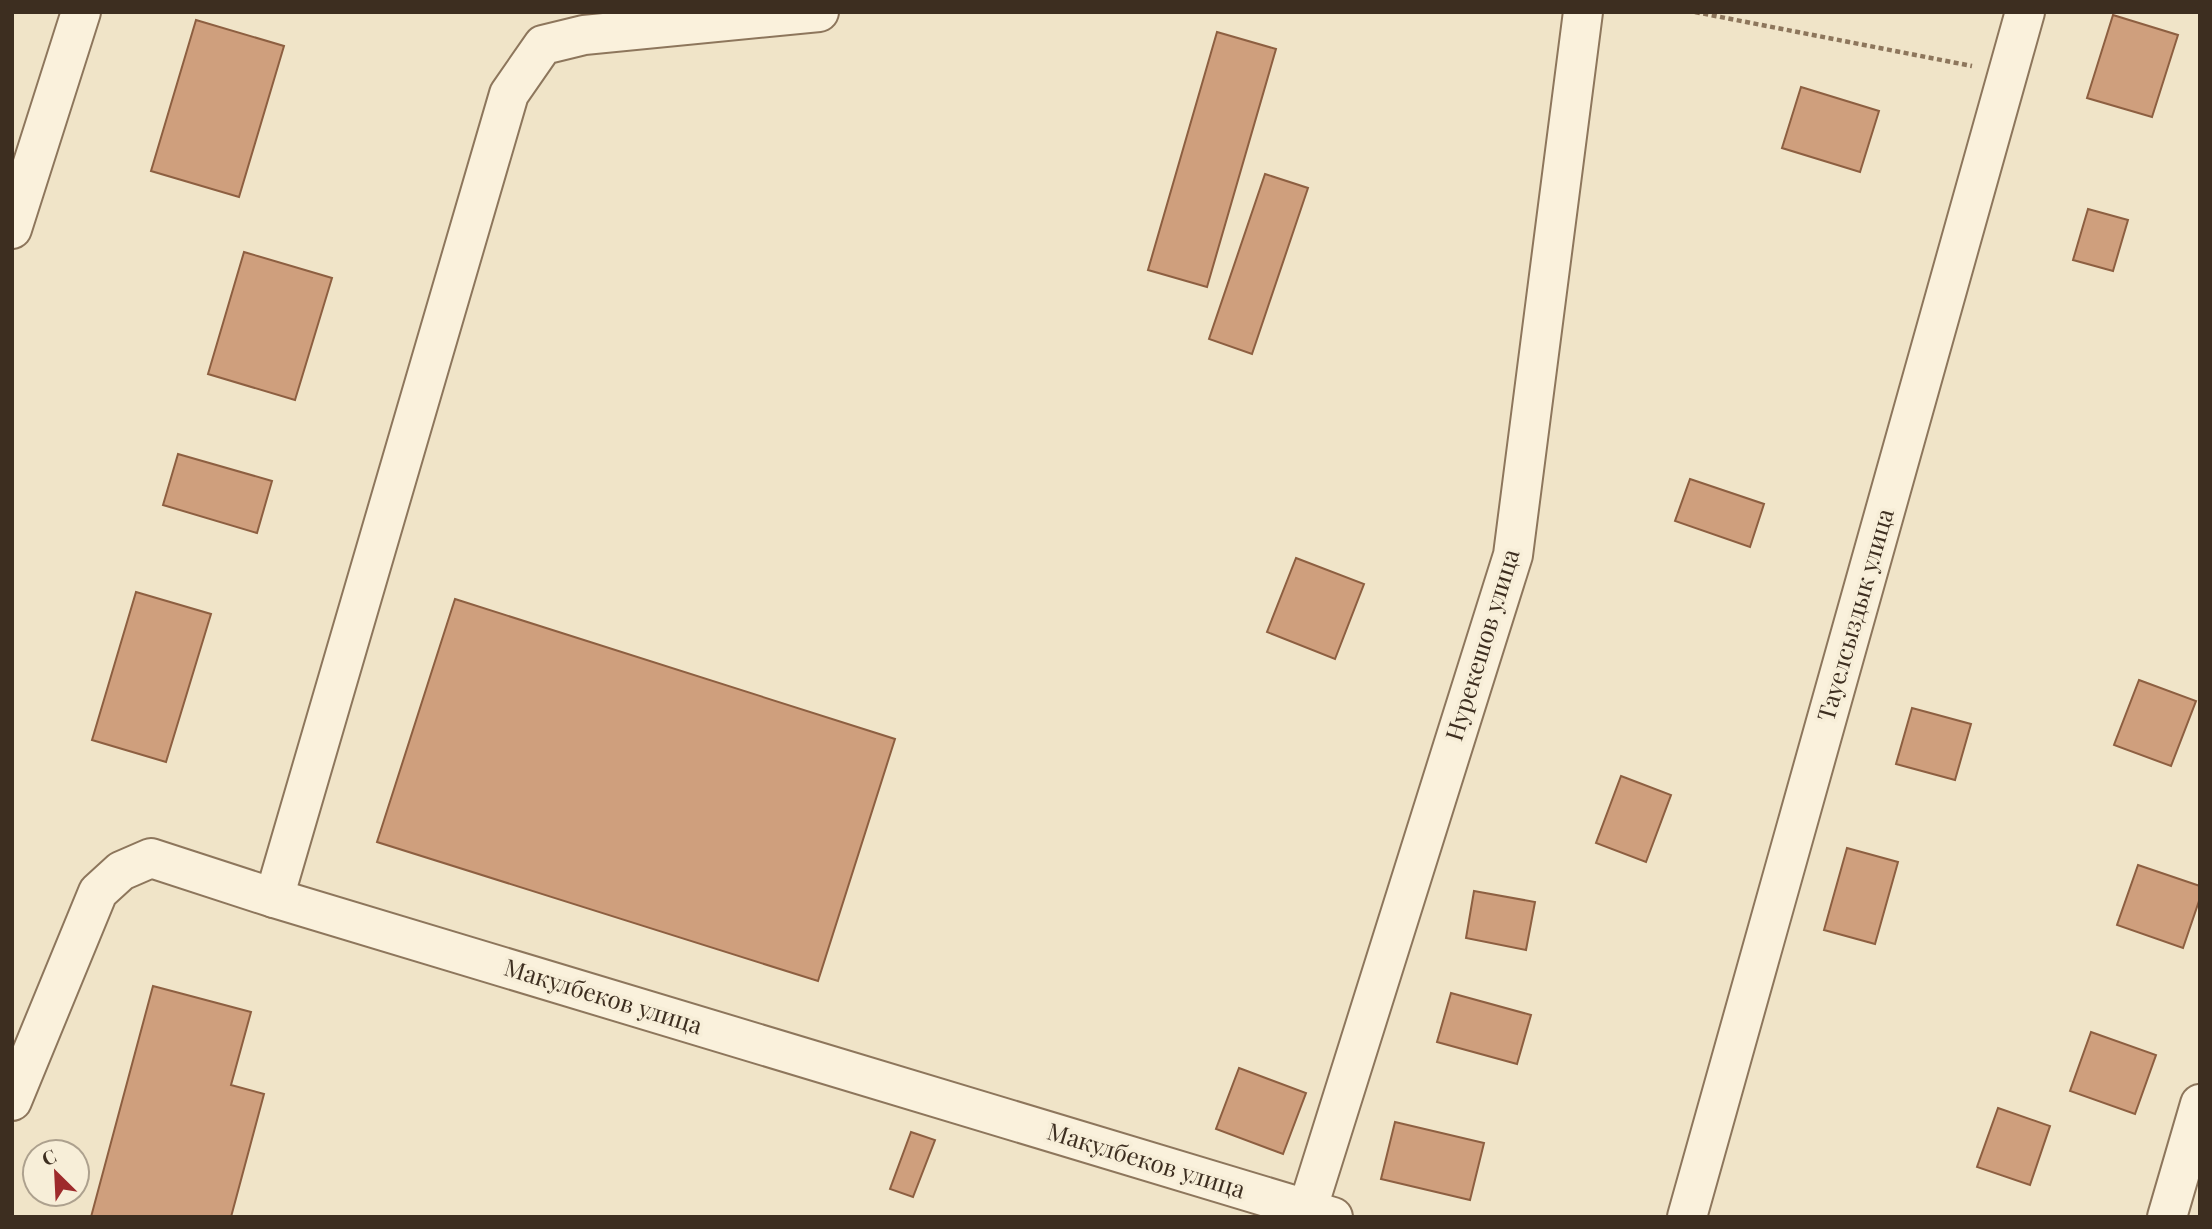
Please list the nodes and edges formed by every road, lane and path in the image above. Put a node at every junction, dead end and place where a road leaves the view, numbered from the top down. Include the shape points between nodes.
1 (81, 12) edge
2 (819, 12) edge
3 (1583, 12) edge
4 (1695, 12) edge
5 (2025, 12) edge
6 (2008, 73) junction
7 (12, 229) edge
8 (274, 898) junction
9 (12, 1101) edge
10 (2200, 1104) edge
11 (1315, 1214) edge
12 (1687, 1217) edge
13 (2167, 1217) edge

1 - 7 street
2 - 8 street via 584,35 543,45 509,94
3 - 11 street, Нурекешов улица via 1513,555
4 - 6 path
5 - 6 street, Тауелсыздык улица
6 - 12 street, Тауелсыздык улица
8 - 9 street, Макулбеков улица via 151,858 121,871 98,892
8 - 11 street, Макулбеков улица
10 - 13 street

